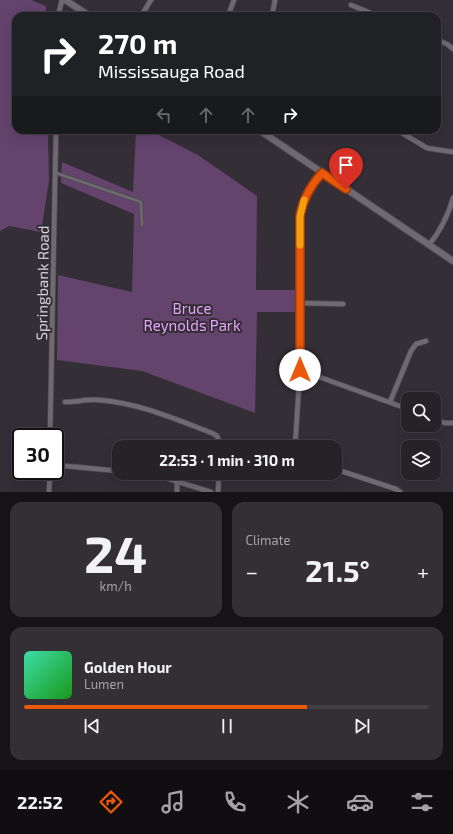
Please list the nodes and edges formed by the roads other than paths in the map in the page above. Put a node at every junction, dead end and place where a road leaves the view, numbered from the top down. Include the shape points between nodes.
1 (62, 0) edge
2 (65, 0) edge
3 (151, 0) edge
4 (234, 0) edge
5 (274, 0) edge
6 (351, 5) dead end
7 (59, 12) edge
8 (84, 12) edge
9 (144, 12) edge
10 (230, 12) edge
11 (272, 12) edge
12 (368, 12) edge
13 (441, 42) edge
14 (453, 49) edge
15 (56, 134) edge
16 (265, 134) edge
17 (404, 134) edge
18 (453, 152) edge
19 (56, 173) junction
20 (322, 173) junction
21 (453, 198) edge
22 (142, 225) dead end
23 (429, 244) junction
24 (453, 261) edge
25 (300, 303) junction
26 (343, 304) dead end
27 (426, 341) dead end
28 (300, 370) junction
29 (65, 402) dead end
30 (390, 402) junction
31 (401, 406) edge
32 (441, 422) edge
33 (453, 423) edge
34 (50, 428) edge
35 (218, 440) edge
36 (295, 440) edge
37 (64, 466) edge
38 (112, 471) edge
39 (342, 471) edge
40 (50, 480) edge
41 (171, 480) edge
42 (219, 480) edge
43 (177, 482) junction
44 (49, 492) edge
45 (177, 492) edge
46 (212, 492) edge
47 (218, 492) edge
48 (400, 492) edge

1 - 7 street
2 - 8 main road
3 - 9 street
4 - 10 street
5 - 11 street
6 - 12 street
13 - 14 street
15 - 19 street, Springbank Road
16 - 20 main road
17 - 18 street via 427,148
19 - 22 lane via 141,202
19 - 34 street, Springbank Road
20 - 23 main road
20 - 25 street via 315,180 302,204
21 - 23 street via 448,217
23 - 24 main road
25 - 26 street
25 - 28 street
27 - 30 street via 416,344 411,351
28 - 30 street
28 - 36 street
29 - 35 street via 98,400 133,404 212,433
30 - 31 street
32 - 33 street
37 - 38 street
39 - 48 street
40 - 44 street
41 - 43 street
42 - 47 street
43 - 45 street
43 - 46 street

